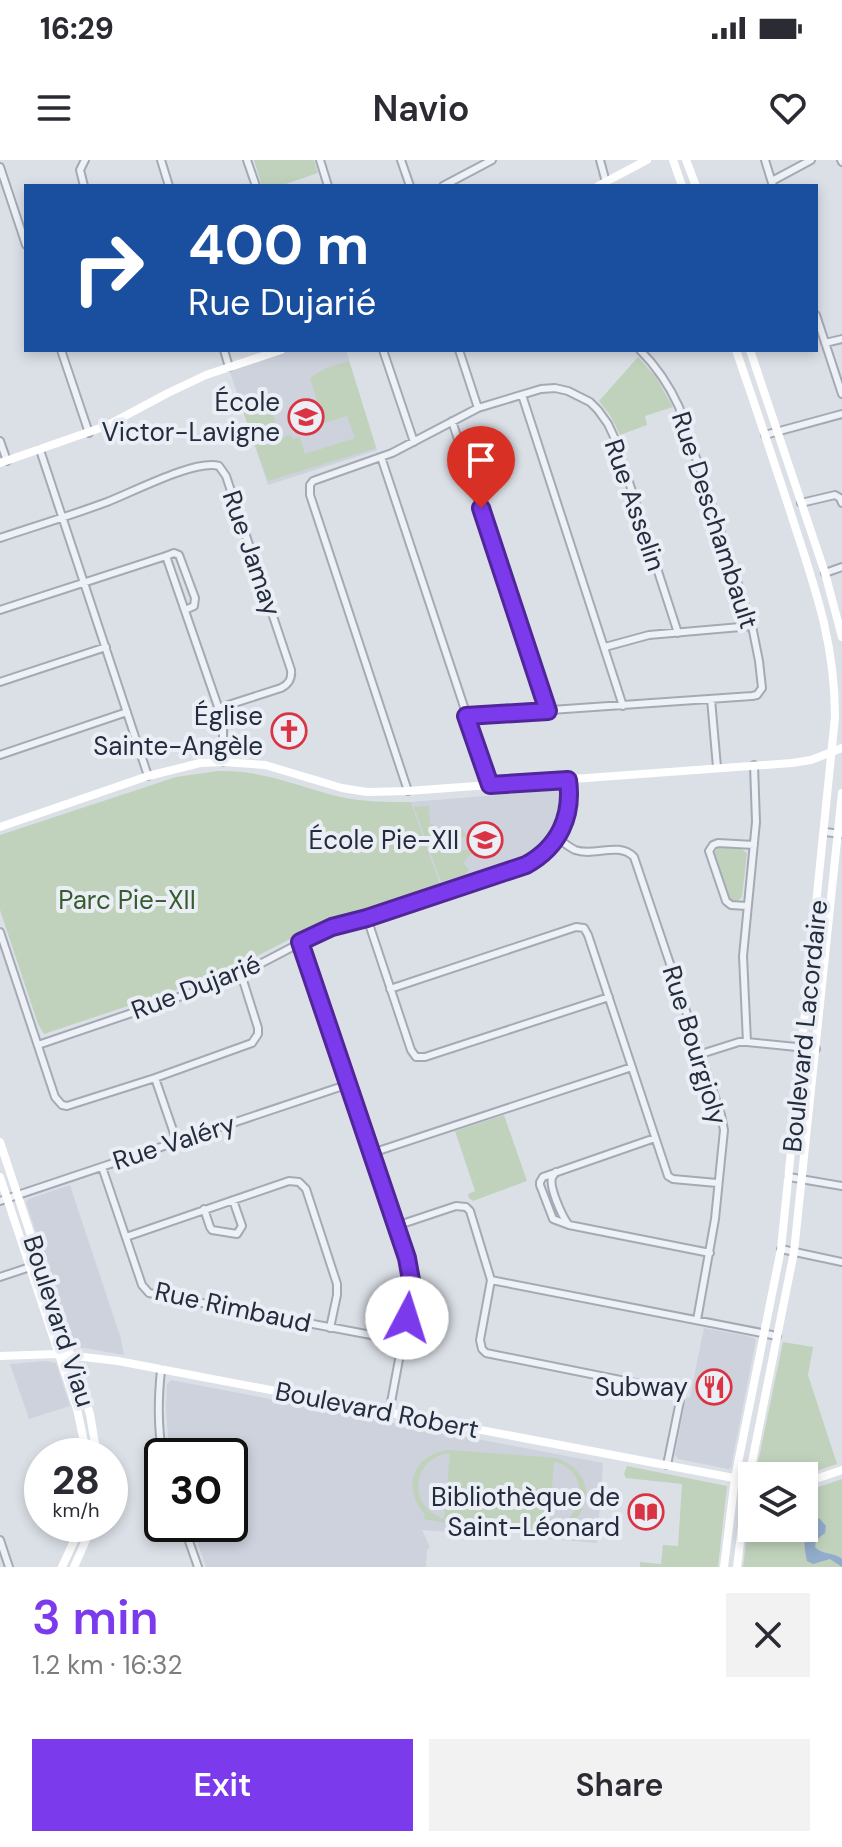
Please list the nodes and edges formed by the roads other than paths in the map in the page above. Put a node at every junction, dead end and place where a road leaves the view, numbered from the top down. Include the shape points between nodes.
1 (85, 160) edge
2 (161, 160) edge
3 (247, 160) edge
4 (320, 160) edge
5 (401, 160) edge
6 (492, 160) edge
7 (600, 160) edge
8 (647, 160) edge
9 (673, 160) edge
10 (686, 160) edge
11 (765, 160) edge
12 (811, 160) edge
13 (477, 164) edge
14 (0, 167) edge
15 (84, 184) edge
16 (168, 184) edge
17 (255, 184) edge
18 (327, 184) edge
19 (409, 184) edge
20 (446, 184) edge
21 (603, 184) edge
22 (605, 184) edge
23 (681, 184) edge
24 (695, 184) edge
25 (772, 184) edge
26 (24, 239) edge
27 (818, 321) edge
28 (842, 339) edge
29 (825, 343) junction
30 (62, 352) edge
31 (225, 352) edge
32 (275, 352) edge
33 (384, 352) edge
34 (460, 352) edge
35 (643, 352) edge
36 (737, 352) edge
37 (751, 352) edge
38 (229, 367) junction
39 (842, 394) edge
40 (522, 395) junction
41 (478, 408) junction
42 (842, 414) edge
43 (452, 421) junction
44 (777, 431) junction
45 (89, 433) junction
46 (765, 435) junction
47 (0, 441) edge
48 (414, 442) junction
49 (40, 450) junction
50 (381, 457) junction
51 (3, 462) edge
52 (801, 503) junction
53 (842, 503) edge
54 (63, 517) junction
55 (0, 538) edge
56 (166, 556) junction
57 (842, 567) edge
58 (825, 573) junction
59 (85, 582) junction
60 (0, 610) edge
61 (185, 610) junction
62 (752, 626) junction
63 (678, 633) junction
64 (842, 637) edge
65 (106, 647) junction
66 (605, 647) junction
67 (0, 682) edge
68 (711, 699) junction
69 (623, 706) junction
70 (219, 708) junction
71 (548, 711) junction
72 (127, 712) junction
73 (466, 716) junction
74 (837, 750) edge
75 (0, 755) edge
76 (223, 762) junction
77 (754, 765) junction
78 (717, 767) junction
79 (148, 776) junction
80 (568, 780) junction
81 (490, 785) junction
82 (408, 791) junction
83 (842, 793) edge
84 (0, 827) edge
85 (825, 832) junction
86 (840, 834) edge
87 (557, 838) junction
88 (754, 845) junction
89 (747, 906) junction
90 (367, 918) junction
91 (0, 932) edge
92 (300, 942) junction
93 (241, 974) junction
94 (390, 989) junction
95 (609, 997) junction
96 (747, 1042) junction
97 (38, 1045) junction
98 (803, 1048) junction
99 (816, 1049) junction
100 (701, 1054) junction
101 (632, 1067) junction
102 (155, 1078) junction
103 (349, 1084) junction
104 (655, 1138) junction
105 (0, 1142) edge
106 (177, 1142) junction
107 (372, 1153) junction
108 (102, 1167) junction
109 (556, 1172) junction
110 (0, 1177) edge
111 (789, 1177) junction
112 (803, 1178) junction
113 (717, 1183) junction
114 (842, 1186) edge
115 (18, 1195) junction
116 (4, 1200) edge
117 (233, 1200) junction
118 (204, 1209) junction
119 (569, 1225) junction
120 (396, 1226) junction
121 (126, 1237) junction
122 (781, 1249) junction
123 (794, 1252) junction
124 (710, 1253) junction
125 (842, 1262) edge
126 (30, 1267) junction
127 (0, 1277) edge
128 (491, 1280) junction
129 (697, 1320) junction
130 (330, 1328) junction
131 (764, 1333) junction
132 (777, 1336) junction
133 (403, 1341) junction
134 (58, 1354) junction
135 (70, 1354) junction
136 (0, 1356) edge
137 (161, 1370) junction
138 (389, 1413) junction
139 (83, 1438) edge
140 (94, 1438) edge
141 (161, 1438) edge
142 (754, 1462) edge
143 (667, 1465) junction
144 (842, 1470) edge
145 (735, 1478) junction
146 (818, 1478) edge
147 (738, 1479) edge
148 (0, 1540) edge
149 (74, 1542) edge
150 (85, 1542) edge
151 (189, 1542) edge
152 (741, 1542) edge
153 (9, 1567) edge
154 (62, 1567) edge
155 (74, 1567) edge
156 (198, 1567) edge
157 (724, 1567) edge
158 (737, 1567) edge

1 - 15 street via 80,170
2 - 16 street
3 - 17 street
4 - 18 street
5 - 19 street
6 - 13 street
7 - 21 street
8 - 22 main road
9 - 23 main road
10 - 24 main road
11 - 25 street
12 - 25 street
13 - 20 street
14 - 26 street
27 - 29 street
28 - 29 street
29 - 39 street
30 - 45 street
31 - 38 street
32 - 38 main road
33 - 48 street
34 - 41 street
35 - 62 street, Rue Deschambault via 679,407
36 - 46 main road, Boulevard Lacordaire
37 - 44 main road
38 - 45 main road
40 - 41 street, Rue Asselin
40 - 63 street, Rue Asselin via 541,389 568,391 590,402 608,424
40 - 66 street
41 - 43 street, Rue Asselin
42 - 44 street
43 - 48 street, Rue Asselin
43 - 71 street
44 - 46 street
44 - 52 main road
45 - 49 main road
46 - 74 main road, Boulevard Lacordaire via 826,625
47 - 51 street
48 - 50 street, Rue Asselin
49 - 51 main road
49 - 54 street
50 - 73 street
50 - 82 street, Rue Asselin via 317,478 310,495
52 - 53 street via 832,495
52 - 58 main road
54 - 55 street
54 - 59 street
54 - 70 street, Rue Jamay via 205,464 223,470 291,676 286,686
56 - 59 street
56 - 61 street
56 - 61 street via 179,555 195,598 194,606
57 - 58 street
58 - 64 main road
59 - 60 street
59 - 65 street
61 - 70 street
62 - 63 street
62 - 68 street, Rue Deschambault via 760,693
63 - 66 street
65 - 67 street
65 - 72 street
66 - 69 street
68 - 69 street
68 - 78 street
69 - 71 street
70 - 76 street
71 - 73 street
72 - 75 street
72 - 79 street
73 - 81 street
74 - 77 main road via 811,760
74 - 85 main road, Boulevard Lacordaire
76 - 79 main road
76 - 82 main road via 265,765 357,791
77 - 78 main road
77 - 88 street
78 - 80 main road
79 - 84 main road
80 - 81 main road
80 - 87 street via 569,805
81 - 82 main road
83 - 86 main road, Boulevard Lacordaire
85 - 86 street
85 - 98 main road, Boulevard Lacordaire
86 - 99 main road, Boulevard Lacordaire
87 - 90 street, Rue Dujarié via 526,865
87 - 100 street, Rue Bourgjoly via 576,850 620,849 634,857
88 - 89 street
88 - 89 street via 718,843 709,851 726,901
89 - 96 street
90 - 92 street, Rue Dujarié
90 - 94 street
91 - 97 street
92 - 93 street, Rue Dujarié
92 - 103 street
93 - 97 street, Rue Dujarié
93 - 102 street via 258,1028 252,1043
94 - 95 street via 416,1057
94 - 95 street via 576,927 588,935
95 - 101 street
96 - 98 street
96 - 100 street
97 - 102 street via 62,1105
98 - 99 street
98 - 111 main road, Boulevard Lacordaire
99 - 112 main road, Boulevard Lacordaire
100 - 113 street, Rue Bourgjoly via 723,1121
101 - 104 street
101 - 107 street
102 - 106 street
103 - 106 street, Rue Valéry
103 - 107 street
104 - 109 street
104 - 113 street via 670,1178
105 - 115 main road, Boulevard Viau
106 - 108 street, Rue Valéry
107 - 120 street
108 - 115 street, Rue Valéry
108 - 121 street, Rue Rimbaud
109 - 119 street via 552,1183
109 - 119 street via 543,1177 540,1185 551,1217
110 - 116 main road, Boulevard Viau
111 - 112 street
111 - 122 main road, Boulevard Lacordaire
112 - 114 street
112 - 123 main road, Boulevard Lacordaire
113 - 124 street, Rue Bourgjoly
115 - 116 street, Rue Valéry
115 - 135 main road, Boulevard Viau
116 - 126 main road, Boulevard Viau
117 - 118 street
117 - 118 street via 242,1226 237,1234 212,1230
117 - 130 street via 289,1181 306,1189 337,1284
118 - 121 street
119 - 124 street
120 - 128 street via 466,1207
120 - 133 street via 411,1280
121 - 130 street, Rue Rimbaud via 149,1293
122 - 123 street
122 - 131 main road, Boulevard Lacordaire
123 - 125 street
123 - 132 main road, Boulevard Lacordaire
124 - 129 street, Rue Bourgjoly
126 - 127 street
126 - 134 main road, Boulevard Viau
128 - 129 street
128 - 143 street via 482,1349 675,1391 680,1401
129 - 131 street
130 - 133 street, Rue Rimbaud
131 - 132 street
131 - 145 main road, Boulevard Lacordaire
132 - 142 main road, Boulevard Lacordaire
133 - 138 street
134 - 135 main road, Boulevard Robert
134 - 136 main road, Boulevard Robert
134 - 139 main road, Boulevard Viau
135 - 137 main road, Boulevard Robert
135 - 140 main road, Boulevard Viau
137 - 138 main road, Boulevard Robert
137 - 141 street
138 - 143 main road, Boulevard Robert
143 - 145 main road, Boulevard Robert
144 - 146 main road
145 - 147 main road, Boulevard Robert
145 - 157 main road, Boulevard Lacordaire
148 - 153 street
149 - 154 main road
150 - 155 main road
151 - 156 street
152 - 158 main road, Boulevard Lacordaire

